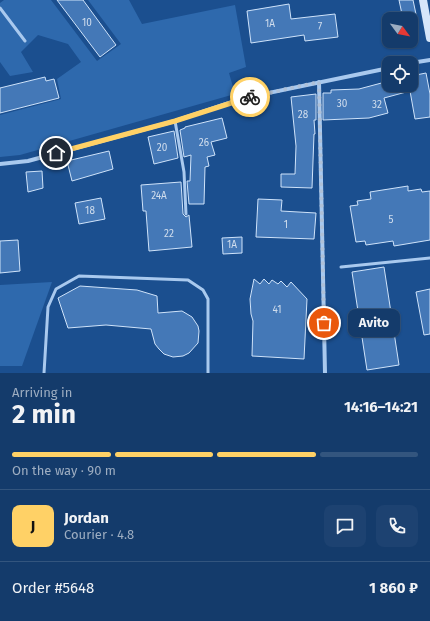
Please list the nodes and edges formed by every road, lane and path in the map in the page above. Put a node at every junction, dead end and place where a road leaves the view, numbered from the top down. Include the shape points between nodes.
1 (423, 0) edge
2 (0, 8) edge
3 (430, 38) edge
4 (25, 41) dead end
5 (430, 60) edge
6 (418, 62) edge
7 (382, 69) edge
8 (319, 82) junction
9 (175, 121) junction
10 (0, 164) edge
11 (186, 214) dead end
12 (430, 258) edge
13 (341, 267) dead end
14 (44, 373) edge
15 (208, 373) edge
16 (325, 373) edge

1 - 3 street
2 - 4 lane
5 - 6 street
7 - 8 street
8 - 9 street via 244,98
8 - 16 street
9 - 10 street via 28,161
9 - 11 lane via 184,172
12 - 13 lane
14 - 15 lane via 48,307 56,290 79,276 188,280 203,290 208,299

